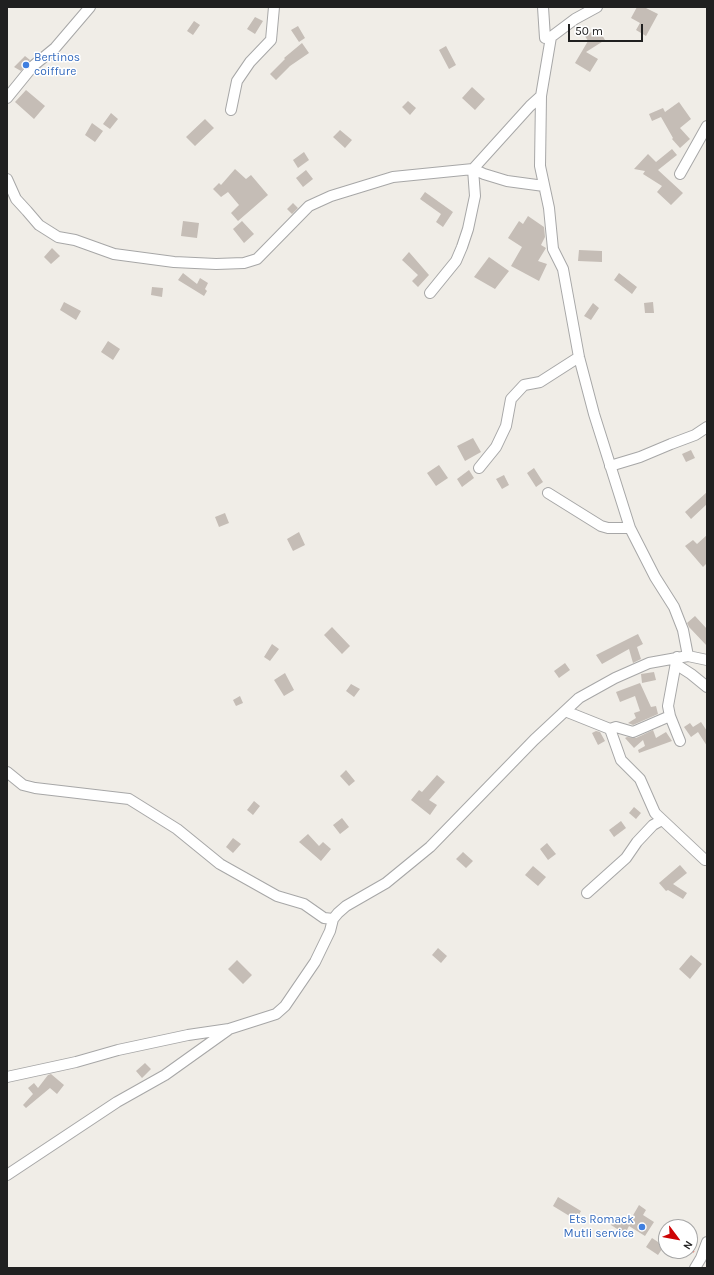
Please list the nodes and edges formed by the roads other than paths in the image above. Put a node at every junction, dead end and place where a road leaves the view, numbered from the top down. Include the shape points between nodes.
1 (90, 7) edge
2 (274, 7) edge
3 (543, 7) edge
4 (597, 7) edge
5 (544, 38) dead end
6 (541, 96) junction
7 (7, 98) edge
8 (231, 110) dead end
9 (707, 126) edge
10 (473, 169) junction
11 (680, 174) dead end
12 (7, 179) edge
13 (544, 186) junction
14 (430, 293) dead end
15 (580, 357) junction
16 (707, 427) edge
17 (610, 466) junction
18 (479, 468) dead end
19 (548, 493) dead end
20 (630, 528) junction
21 (688, 656) junction
22 (707, 660) edge
23 (677, 661) junction
24 (707, 687) edge
25 (564, 710) junction
26 (670, 716) junction
27 (610, 729) junction
28 (680, 741) dead end
29 (7, 772) edge
30 (662, 820) junction
31 (707, 859) edge
32 (588, 893) dead end
33 (333, 920) junction
34 (229, 1029) junction
35 (7, 1077) edge
36 (7, 1175) edge
37 (707, 1242) edge
38 (695, 1268) edge

1 - 7 street via 55,48 33,66
2 - 8 street via 271,40 250,62 237,81
3 - 5 street
4 - 6 street via 551,37
6 - 10 street
6 - 13 street via 540,166
9 - 11 street
10 - 12 street via 393,178 331,196 309,206 258,259 244,263 216,264 174,262 114,254 75,240 58,237 39,225 27,212 16,199
10 - 13 street via 507,181
10 - 14 street via 475,196 462,247 456,261
13 - 15 street via 553,249 563,269
15 - 17 street
15 - 18 street via 540,382 524,385 511,399 506,426 496,447
16 - 17 street via 695,435
17 - 20 street
19 - 20 street via 605,527
20 - 21 street via 655,577 674,607 683,630
21 - 22 street
21 - 23 street
23 - 24 street
23 - 25 street via 649,663 615,678 579,698
23 - 26 street via 668,706
25 - 27 street
25 - 33 street via 430,847 386,883 346,906
26 - 27 street via 633,732
26 - 28 street
27 - 30 street via 622,760 640,779 655,813
29 - 33 street via 23,785 35,788 129,799 177,829 220,864 277,896 304,904 324,918
30 - 31 street via 705,860
30 - 32 street via 653,825 626,858
33 - 34 street via 315,962 285,1006 263,1020
34 - 35 street via 118,1050
34 - 36 street via 165,1075 117,1102
37 - 38 street via 702,1258

